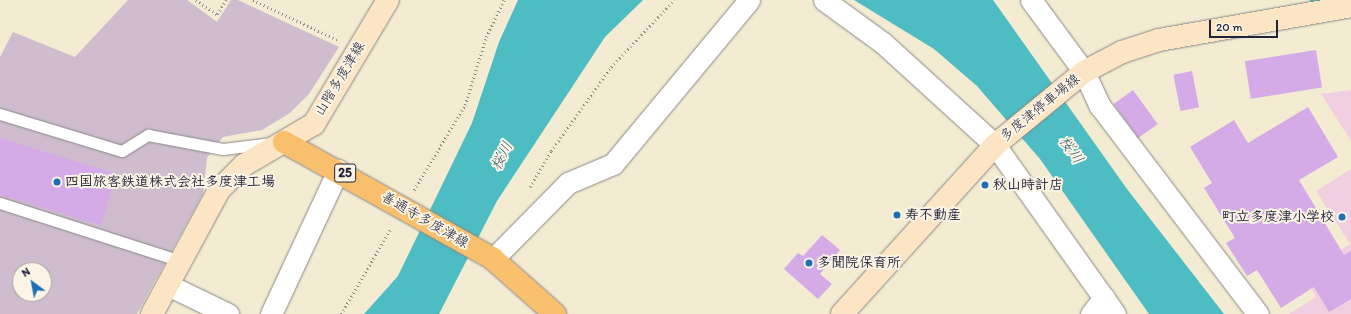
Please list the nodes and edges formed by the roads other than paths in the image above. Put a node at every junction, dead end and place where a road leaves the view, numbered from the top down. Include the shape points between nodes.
1 (388, 0) edge
2 (749, 0) edge
3 (824, 0) edge
4 (1031, 0) edge
5 (1351, 6) edge
6 (1076, 78) junction
7 (0, 114) edge
8 (1003, 138) junction
9 (284, 142) junction
10 (338, 170) junction
11 (0, 203) edge
12 (493, 259) junction
13 (181, 261) junction
14 (168, 285) junction
15 (1103, 309) edge
16 (152, 314) edge
17 (228, 314) edge
18 (271, 314) edge
19 (554, 314) edge
20 (842, 314) edge
21 (1258, 314) edge

1 - 9 main road, 山階多度津線 via 314,124
2 - 12 street via 613,164 568,183
3 - 8 street
4 - 6 street
5 - 6 main road, 多度津停車場線 via 1159,40 1122,52
6 - 8 main road, 多度津停車場線
6 - 21 street
7 - 9 lane via 122,150 148,135 223,148
8 - 15 street
8 - 20 main road, 多度津停車場線
9 - 10 main road, 善通寺多度津線 / 25
9 - 13 main road, 山階多度津線 via 244,166 218,190
10 - 12 main road, 善通寺多度津線 / 25
10 - 18 street
11 - 13 lane
12 - 19 main road, 善通寺多度津線 / 25
13 - 14 main road, 山階多度津線
14 - 16 main road, 山階多度津線
14 - 17 street

